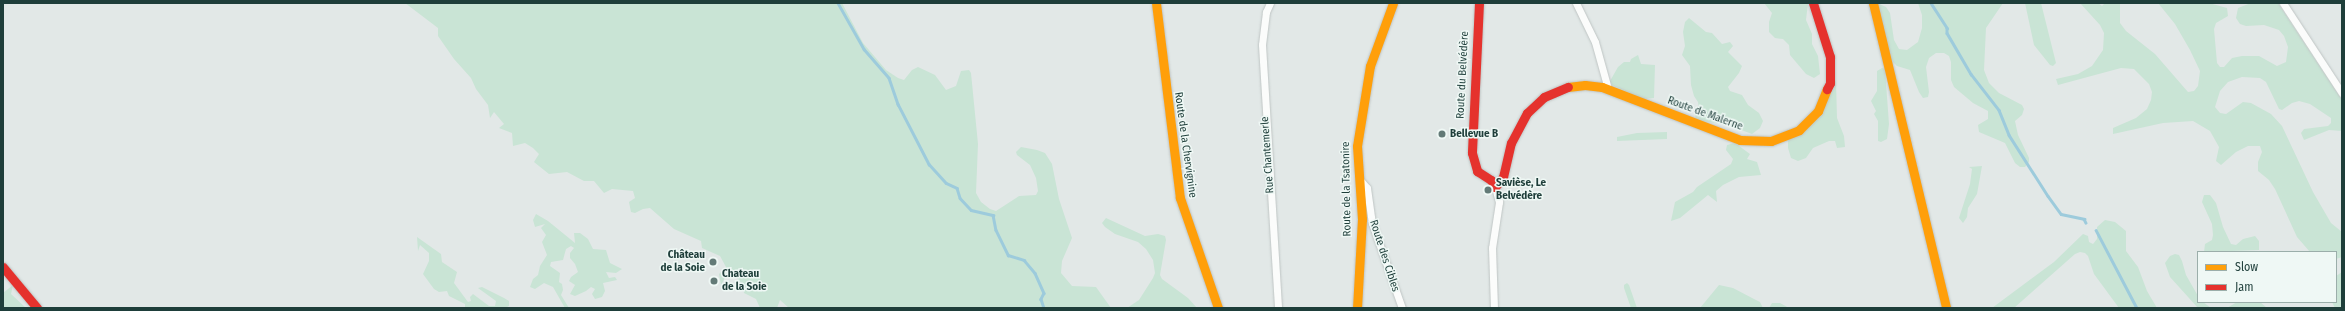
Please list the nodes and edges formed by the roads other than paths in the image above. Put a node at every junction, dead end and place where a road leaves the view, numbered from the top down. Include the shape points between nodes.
1 (1156, 3) edge
2 (1270, 3) edge
3 (1393, 3) edge
4 (1479, 3) edge
5 (1576, 3) edge
6 (1813, 3) edge
7 (1873, 3) edge
8 (2283, 3) edge
9 (1608, 89) junction
10 (2342, 92) edge
11 (1361, 180) junction
12 (1495, 187) junction
13 (3, 267) edge
14 (37, 308) edge
15 (1218, 308) edge
16 (1278, 308) edge
17 (1357, 308) edge
18 (1402, 308) edge
19 (1494, 308) edge
20 (1946, 308) edge

1 - 15 street, Route de la Chervignine via 1180,198
2 - 16 street, Rue Chantemerle via 1266,12 1262,45
3 - 11 street, Route de la Tsatonire via 1370,66 1362,105 1357,146
4 - 12 street, Route du Belvédère via 1472,153 1477,171
5 - 9 street via 1595,42
6 - 9 street, Route de Malerne via 1830,57 1830,83 1823,103 1814,117 1786,137 1766,142 1735,139
7 - 20 street
8 - 10 street
9 - 12 street, Route de Malerne via 1585,85 1569,87 1538,101 1517,129 1503,178
11 - 17 street, Route de la Tsatonire via 1362,219
11 - 18 street, Route des Cibles via 1367,188 1372,223
12 - 19 street via 1499,202 1492,248
13 - 14 street

